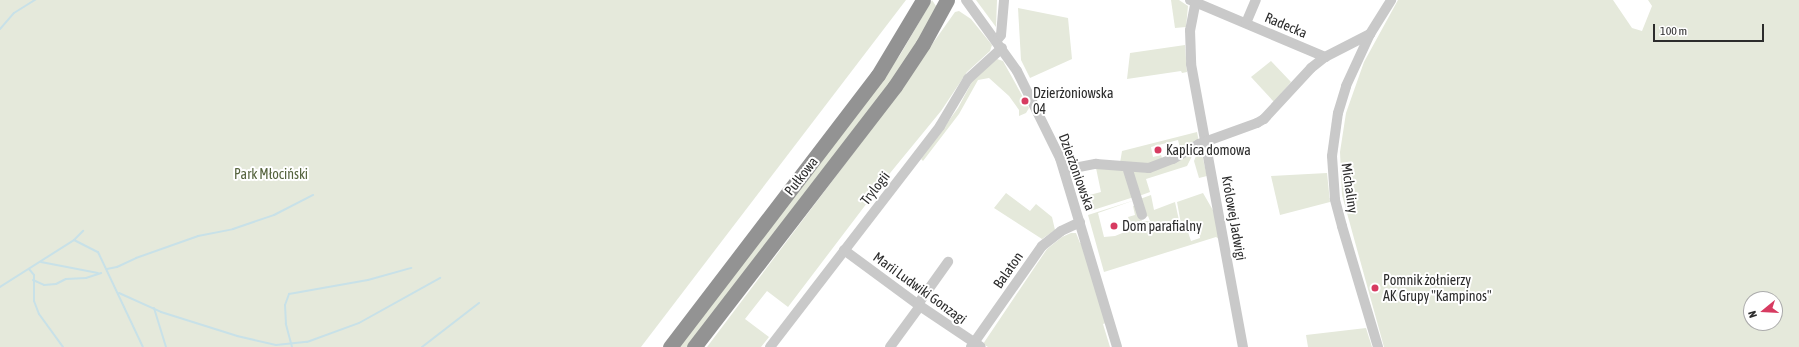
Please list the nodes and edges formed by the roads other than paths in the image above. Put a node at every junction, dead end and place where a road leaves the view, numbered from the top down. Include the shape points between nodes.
1 (923, 0) edge
2 (947, 0) edge
3 (966, 0) edge
4 (1004, 0) edge
5 (1256, 0) edge
6 (1391, 0) edge
7 (1194, 1) edge
8 (1246, 23) junction
9 (1370, 34) junction
10 (999, 44) junction
11 (1325, 57) junction
12 (1206, 142) junction
13 (1127, 167) junction
14 (1064, 170) junction
15 (1142, 215) dead end
16 (1080, 222) junction
17 (844, 250) junction
18 (948, 262) dead end
19 (919, 305) junction
20 (976, 346) edge
21 (670, 347) edge
22 (694, 347) edge
23 (770, 347) edge
24 (890, 347) edge
25 (1117, 347) edge
26 (1243, 347) edge
27 (1378, 347) edge

1 - 21 highway, Pułkowa via 874,81
2 - 22 highway, Pułkowa via 923,44 895,86
3 - 10 street, Dzierżoniowska
4 - 10 street
5 - 8 street
6 - 9 street, Michaliny
7 - 8 street, Radecka
7 - 12 street, Królowej Jadwigi via 1190,30 1191,64
8 - 11 street, Radecka
9 - 11 street
9 - 27 street, Michaliny via 1346,86 1338,113 1332,156 1336,199 1342,226
10 - 14 street, Dzierżoniowska via 1031,99
10 - 17 street, Trylogii via 968,79 940,126
11 - 12 street via 1299,80 1264,119
12 - 13 street via 1156,166 1142,169
12 - 26 street, Królowej Jadwigi
13 - 14 street via 1096,164
13 - 15 street
14 - 16 street, Dzierżoniowska
16 - 20 street, Balaton via 1060,231 1042,246
16 - 25 street, Dzierżoniowska
17 - 19 street, Marii Ludwiki Gonzagi
17 - 23 street, Trylogii
18 - 19 street
19 - 20 street, Marii Ludwiki Gonzagi
19 - 24 street

